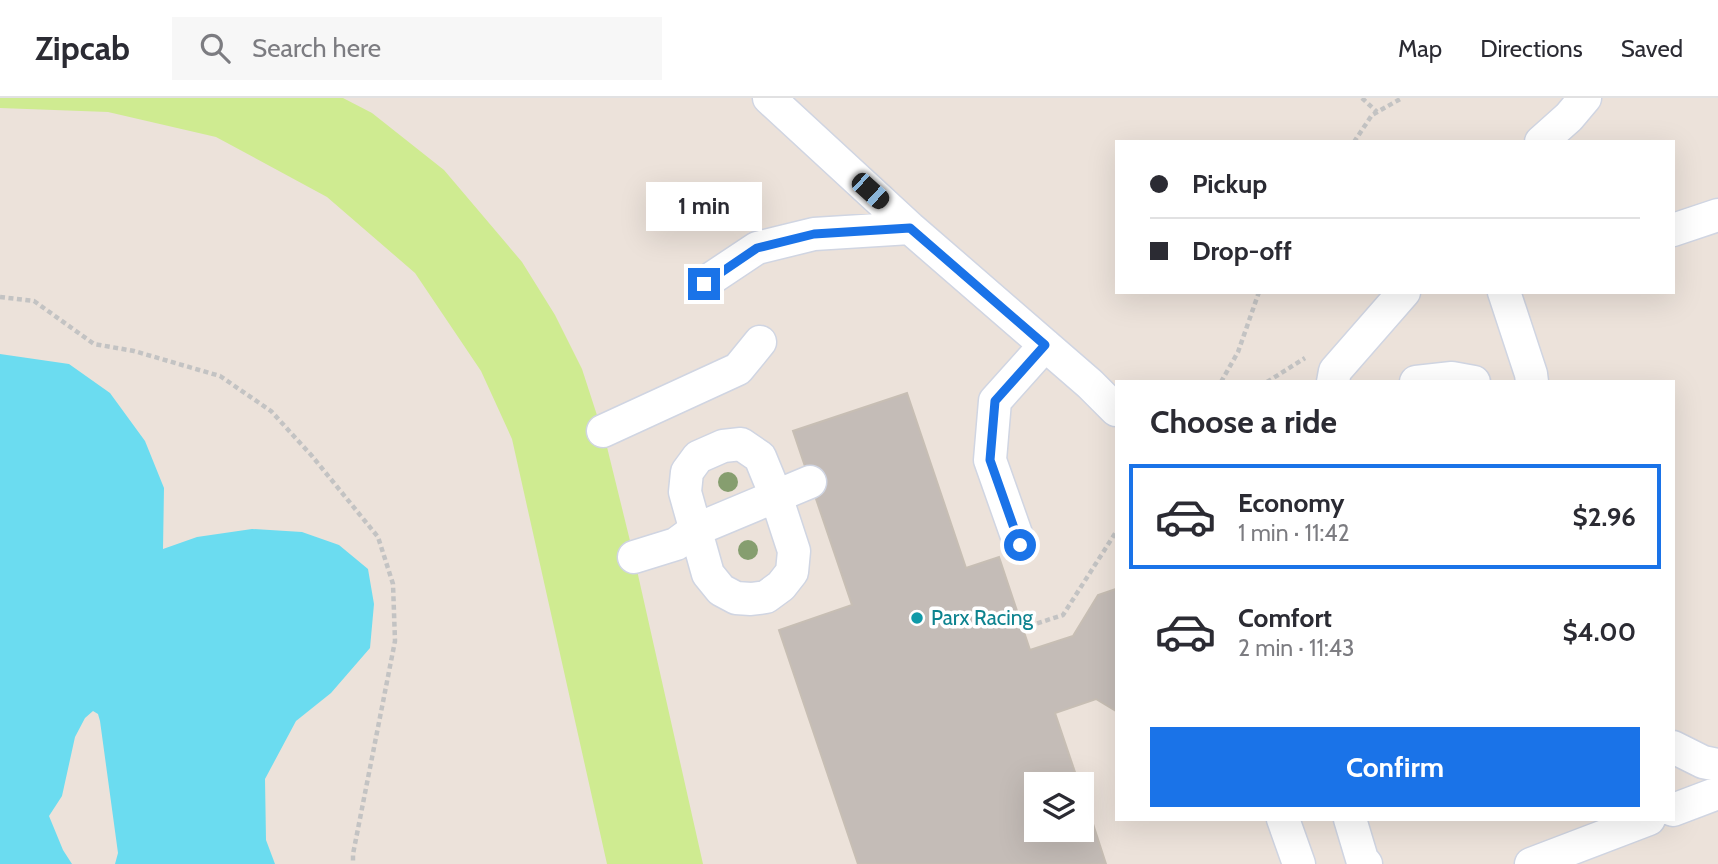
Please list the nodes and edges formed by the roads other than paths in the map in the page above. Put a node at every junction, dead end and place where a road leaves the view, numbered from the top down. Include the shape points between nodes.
1 (769, 98) edge
2 (1585, 98) edge
3 (1543, 140) edge
4 (1718, 215) edge
5 (910, 228) junction
6 (1675, 229) edge
7 (704, 284) dead end
8 (1402, 294) edge
9 (1505, 294) edge
10 (760, 342) dead end
11 (1045, 345) junction
12 (1333, 380) edge
13 (1434, 380) edge
14 (1463, 380) edge
15 (1532, 380) edge
16 (1103, 390) edge
17 (1115, 408) edge
18 (603, 431) dead end
19 (810, 481) dead end
20 (776, 496) junction
21 (695, 530) junction
22 (1020, 545) dead end
23 (634, 557) dead end
24 (1675, 748) edge
25 (1718, 765) edge
26 (1718, 793) edge
27 (1675, 809) edge
28 (1284, 821) edge
29 (1307, 821) edge
30 (1351, 821) edge
31 (1591, 821) edge
32 (1644, 821) edge
33 (1541, 860) edge
34 (1299, 864) edge
35 (1321, 864) edge
36 (1366, 864) edge

1 - 5 lane
2 - 3 lane
4 - 6 lane
5 - 7 lane via 814,234 757,248
5 - 11 lane
8 - 12 lane via 1335,371
9 - 15 lane
10 - 18 lane via 738,369
11 - 16 lane
11 - 22 lane via 995,401 990,460
13 - 14 lane
16 - 17 lane
19 - 20 lane
20 - 21 lane
20 - 21 lane via 760,457 741,444 723,446 698,457 687,472 685,492
20 - 21 lane via 794,551 792,572 766,597 736,598 721,590 708,574
21 - 23 lane via 676,544
24 - 25 lane
26 - 27 lane
28 - 34 lane
29 - 35 lane
30 - 36 lane
31 - 33 lane
32 - 33 lane

